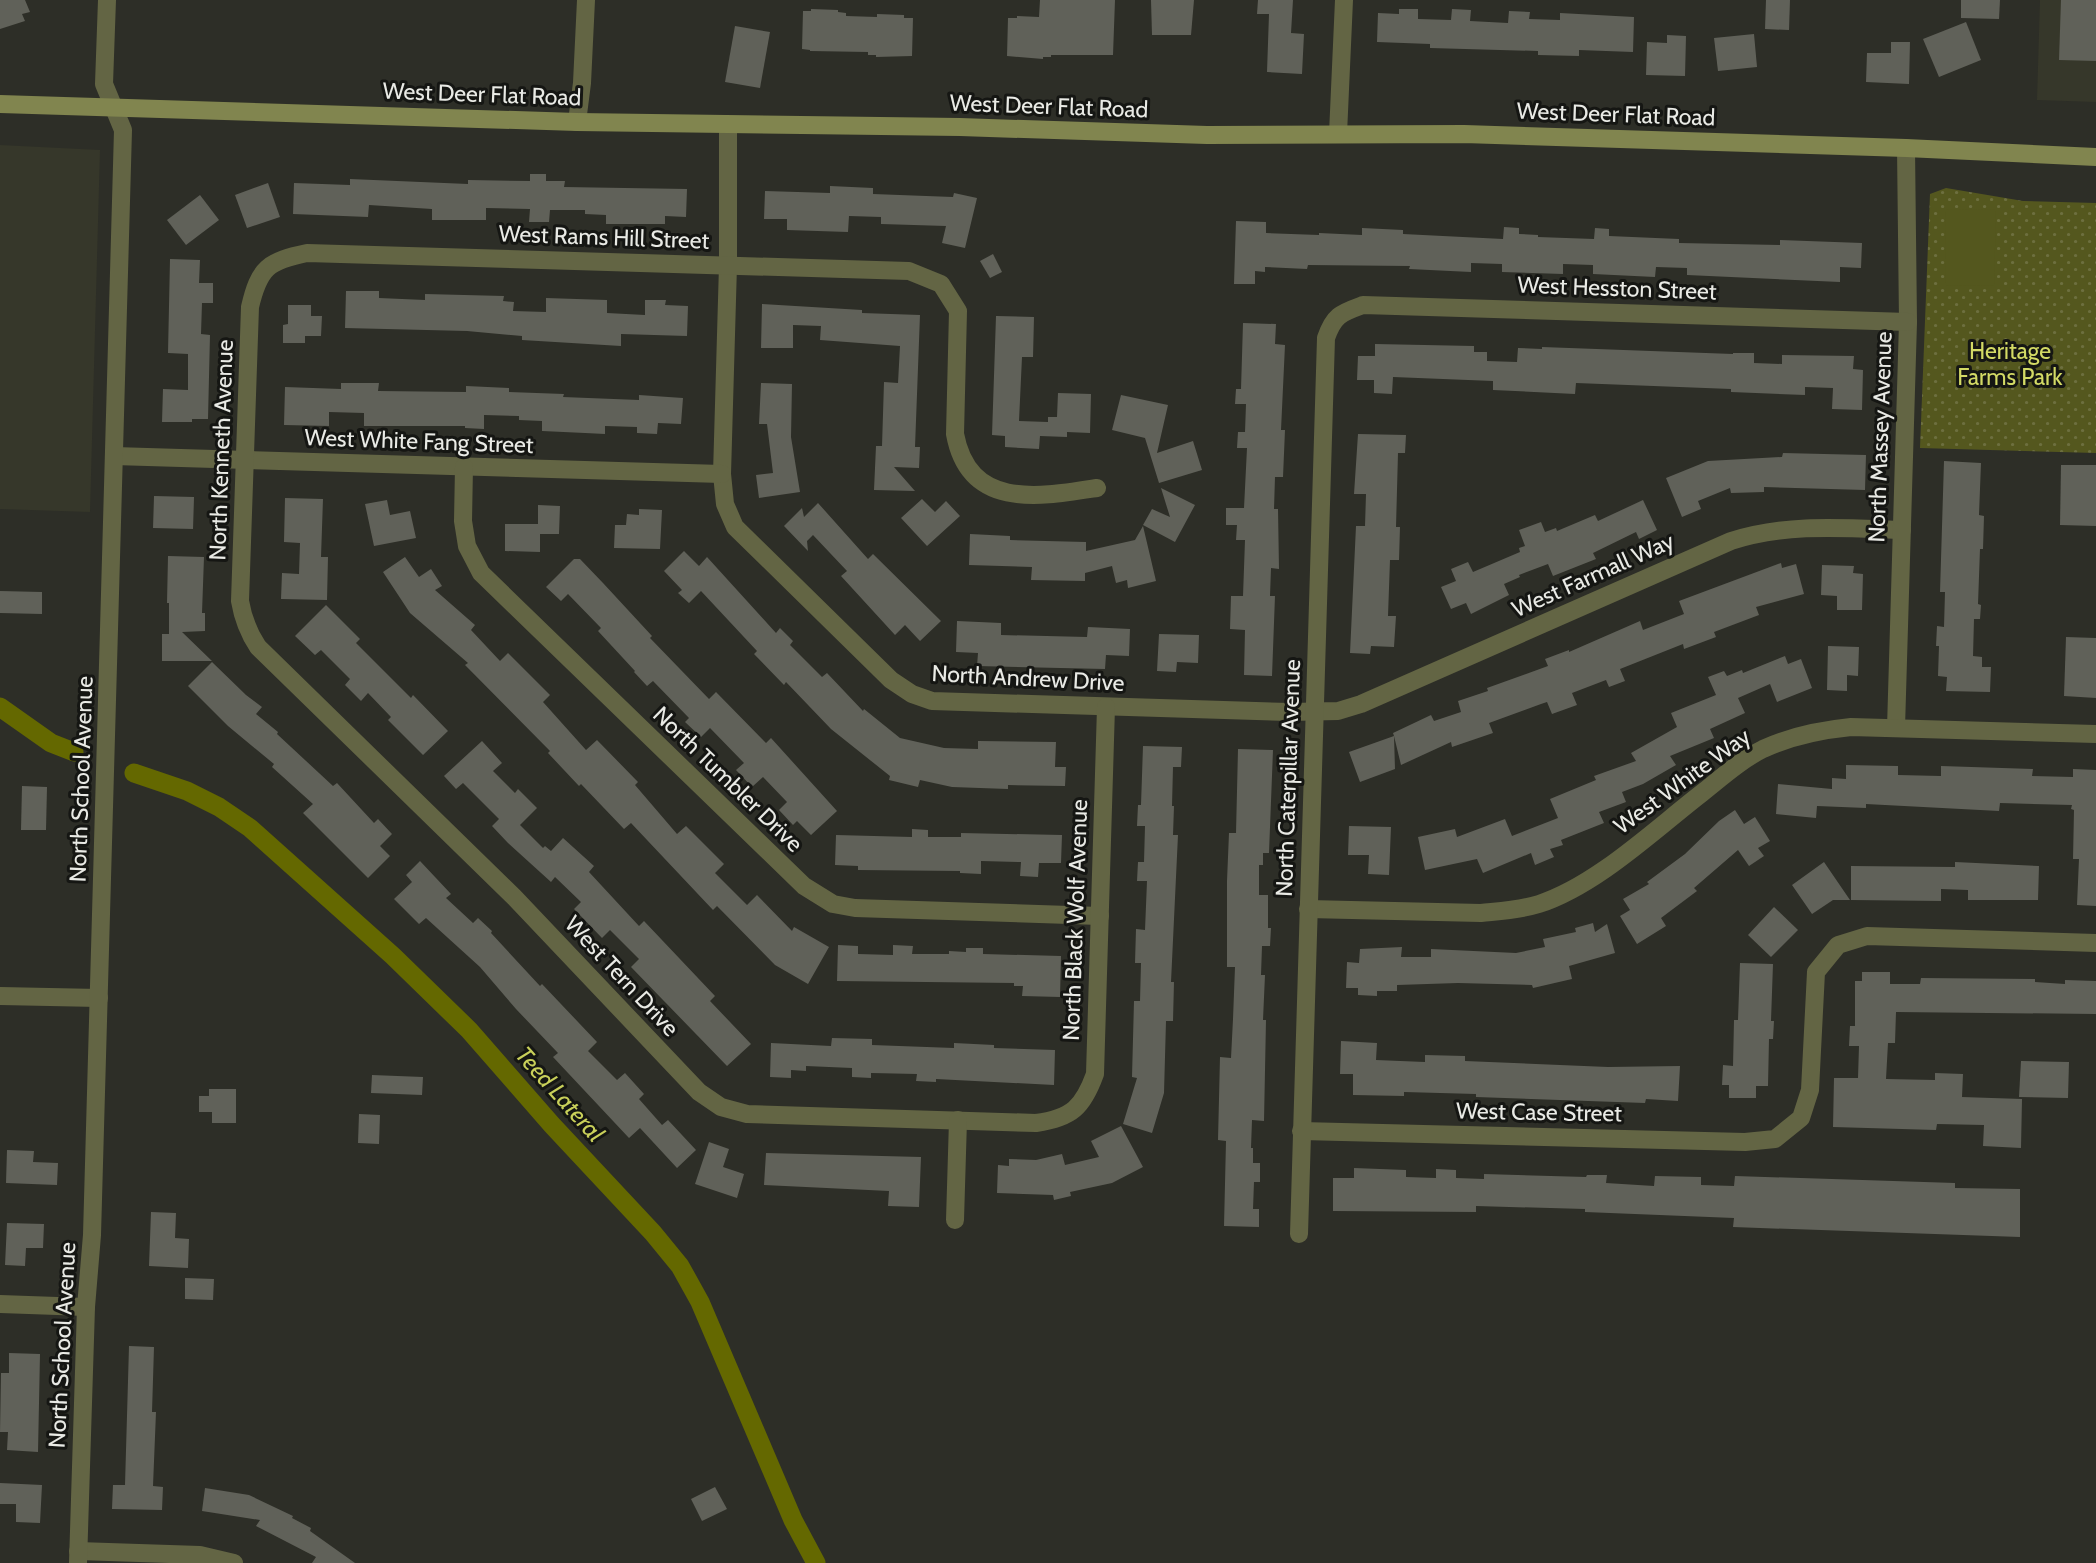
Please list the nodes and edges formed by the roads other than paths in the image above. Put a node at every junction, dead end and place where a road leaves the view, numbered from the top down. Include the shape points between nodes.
1 (107, 0) edge
2 (586, 0) edge
3 (1344, 0) edge
4 (0, 104) edge
5 (114, 108) junction
6 (577, 122) junction
7 (728, 125) junction
8 (1338, 134) junction
9 (1906, 148) junction
10 (2096, 157) edge
11 (728, 265) junction
12 (267, 268) joint
13 (1908, 322) junction
14 (1331, 323) joint
15 (114, 456) junction
16 (245, 460) junction
17 (464, 467) junction
18 (722, 474) junction
19 (1097, 488) dead end
20 (1902, 530) junction
21 (251, 636) joint
22 (1106, 707) junction
23 (1314, 713) junction
24 (1896, 728) junction
25 (2096, 734) edge
26 (1308, 909) junction
27 (1100, 916) junction
28 (2096, 943) edge
29 (0, 996) edge
30 (99, 998) junction
31 (958, 1120) junction
32 (1058, 1120) joint
33 (1301, 1131) junction
34 (954, 1220) dead end
35 (1298, 1234) dead end
36 (0, 1304) edge
37 (86, 1307) junction
38 (78, 1557) edge
39 (234, 1563) edge

1 - 5 street, North School Avenue via 104,84
2 - 6 street
3 - 8 street
4 - 5 main road, West Deer Flat Road
5 - 6 main road, West Deer Flat Road
5 - 15 street, North School Avenue via 123,130
6 - 7 main road, West Deer Flat Road
7 - 8 main road, West Deer Flat Road
7 - 11 street, North Andrew Drive
8 - 9 main road, West Deer Flat Road
9 - 10 main road, West Deer Flat Road
9 - 13 street, North Massey Avenue
11 - 12 street, West Rams Hill Street via 307,253 285,257
11 - 18 street, North Andrew Drive
11 - 19 street, West Rams Hill Street via 909,271 941,284 958,311 955,434 968,470 987,487 1009,494 1051,495
12 - 16 street, North Kenneth Avenue via 256,282 250,307
13 - 14 street, West Hesston Street via 1363,305 1341,312
13 - 20 street, North Massey Avenue
14 - 23 street, North Caterpillar Avenue via 1326,338
15 - 16 street, West White Fang Street
15 - 30 street, North School Avenue
16 - 17 street, West White Fang Street
16 - 21 street, North Kenneth Avenue via 240,601
17 - 18 street, West White Fang Street
17 - 27 street, North Tumbler Drive via 467,547 481,573 804,886 833,904 855,908
18 - 22 street, North Andrew Drive via 725,504 735,527 891,680 912,694 932,701
20 - 23 street, West Farmall Way via 1805,527 1758,532 1361,705
20 - 24 street, North Massey Avenue
21 - 31 street, West Tern Drive via 514,897 699,1093 721,1107 747,1114
22 - 23 street, North Andrew Drive
22 - 27 street, North Black Wolf Avenue
23 - 26 street, North Caterpillar Avenue
24 - 25 street, West White Way
24 - 26 street, West White Way via 1822,730 1761,750 1594,876 1539,904 1481,913
26 - 33 street, North Caterpillar Avenue
27 - 32 street, North Black Wolf Avenue via 1095,1074 1085,1100
28 - 33 street, West Case Street via 1867,936 1838,945 1816,972 1810,1090 1801,1118 1775,1139
29 - 30 street
30 - 37 street, North School Avenue
31 - 32 street, West Tern Drive
31 - 34 street
33 - 35 street, North Caterpillar Avenue
36 - 37 street
37 - 38 street, North School Avenue
38 - 39 street via 200,1555

